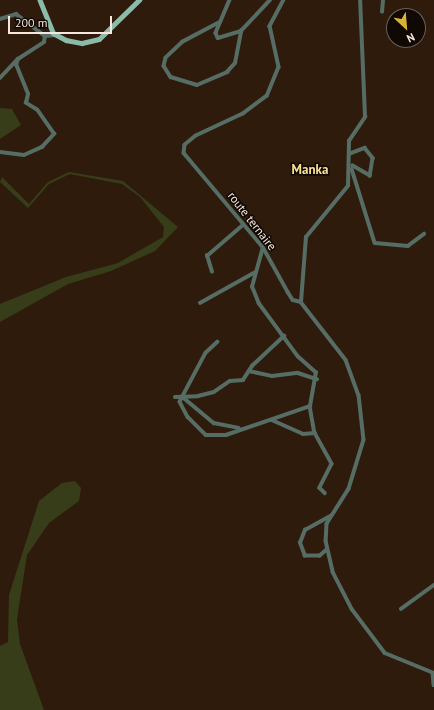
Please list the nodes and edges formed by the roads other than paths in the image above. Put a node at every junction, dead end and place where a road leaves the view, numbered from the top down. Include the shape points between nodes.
1 (40, 0) edge
2 (139, 0) edge
3 (230, 0) edge
4 (270, 0) edge
5 (284, 0) edge
6 (360, 0) edge
7 (383, 0) edge
8 (382, 12) dead end
9 (0, 19) edge
10 (219, 23) junction
11 (241, 31) junction
12 (56, 35) junction
13 (45, 36) junction
14 (18, 59) junction
15 (0, 78) edge
16 (0, 152) edge
17 (349, 154) junction
18 (352, 164) junction
19 (243, 225) junction
20 (424, 234) dead end
21 (263, 247) junction
22 (212, 272) dead end
23 (254, 273) junction
24 (301, 302) junction
25 (200, 303) dead end
26 (284, 336) junction
27 (218, 342) dead end
28 (249, 371) junction
29 (318, 379) junction
30 (175, 397) dead end
31 (185, 397) junction
32 (310, 406) junction
33 (272, 420) junction
34 (239, 428) junction
35 (315, 432) junction
36 (325, 493) dead end
37 (330, 516) junction
38 (327, 550) junction
39 (434, 585) edge
40 (401, 609) dead end
41 (434, 673) edge
42 (434, 685) edge

1 - 12 main road
2 - 12 main road via 99,39 73,42
3 - 10 street
4 - 11 street
5 - 19 street, route ternaire via 270,26 279,67 267,96 243,114 196,136 183,149 189,162
6 - 17 street via 366,110 362,123 352,135
7 - 8 street
9 - 13 street via 16,14
10 - 11 street via 216,38
10 - 11 street via 184,42 166,58 164,66 171,77 197,85 227,72 235,63
12 - 13 street
13 - 14 street via 44,42
14 - 15 street
14 - 16 street via 17,70 28,94 26,103 37,110 54,134 42,147 24,155
17 - 18 street
17 - 18 street via 361,148 368,150 373,158 373,173 364,176
18 - 20 street via 375,243 408,246
18 - 24 street via 345,192 306,237
19 - 21 street, route ternaire
19 - 22 street via 207,256
21 - 23 street
21 - 24 street, route ternaire via 293,300
23 - 25 street
23 - 26 street via 252,287 259,304
24 - 37 street, route ternaire via 346,360 361,404 364,440 358,468 349,489
26 - 28 street
26 - 29 street
27 - 31 street via 206,353
28 - 29 street via 272,376 298,373
28 - 31 street via 243,380 230,381 214,392
29 - 32 street
30 - 31 street
31 - 34 street via 214,422
31 - 34 street via 181,406 206,435 219,437
32 - 33 street
32 - 35 street
33 - 34 street
33 - 35 street via 303,434
35 - 36 street via 332,464 320,488
37 - 38 street
37 - 38 street via 305,530 300,543 305,556 320,556
38 - 41 street via 336,581 376,643 390,656
39 - 40 street
41 - 42 street

